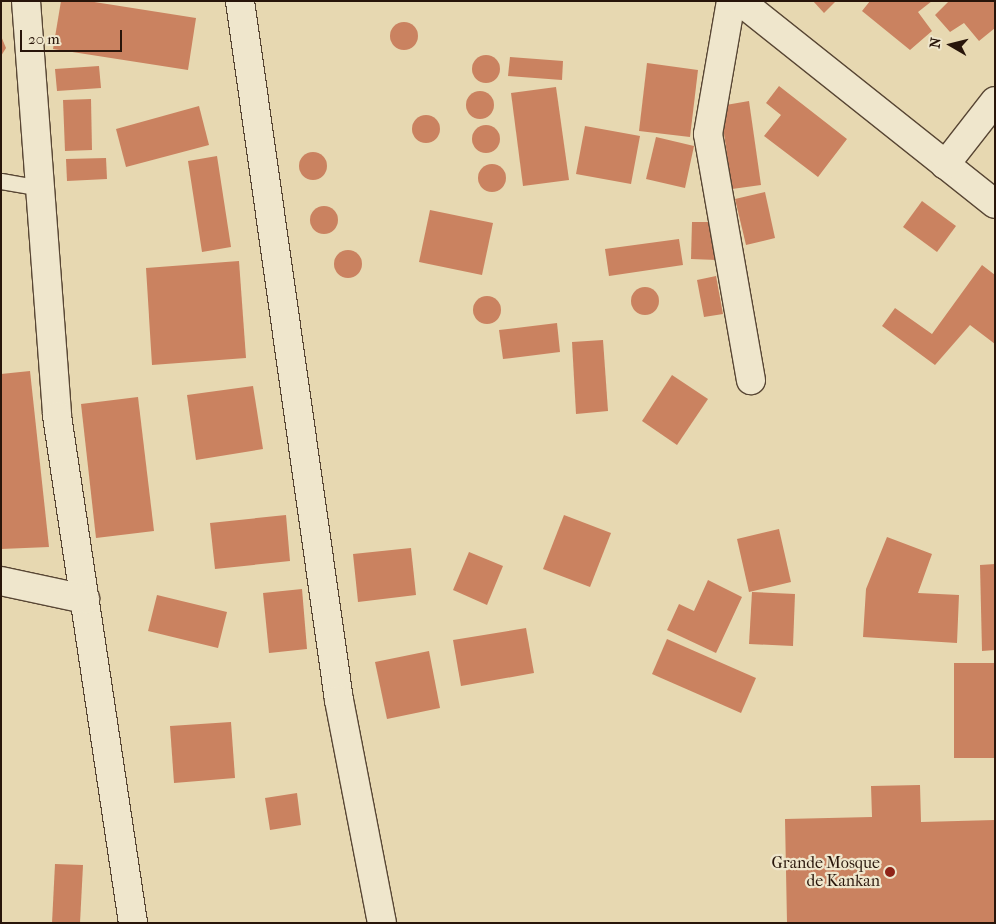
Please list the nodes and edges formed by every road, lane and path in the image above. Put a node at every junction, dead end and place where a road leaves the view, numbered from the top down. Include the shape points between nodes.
1 (26, 1) edge
2 (240, 1) edge
3 (732, 1) edge
4 (740, 1) edge
5 (995, 101) edge
6 (945, 164) junction
7 (1, 181) edge
8 (40, 188) junction
9 (995, 204) edge
10 (751, 380) dead end
11 (1, 581) edge
12 (85, 599) junction
13 (133, 923) edge
14 (382, 923) edge

1 - 8 street
2 - 14 street via 339,700
3 - 10 street via 708,134
4 - 6 street
5 - 6 street
6 - 9 street
7 - 8 lane
8 - 12 street via 57,416
11 - 12 street
12 - 13 street

